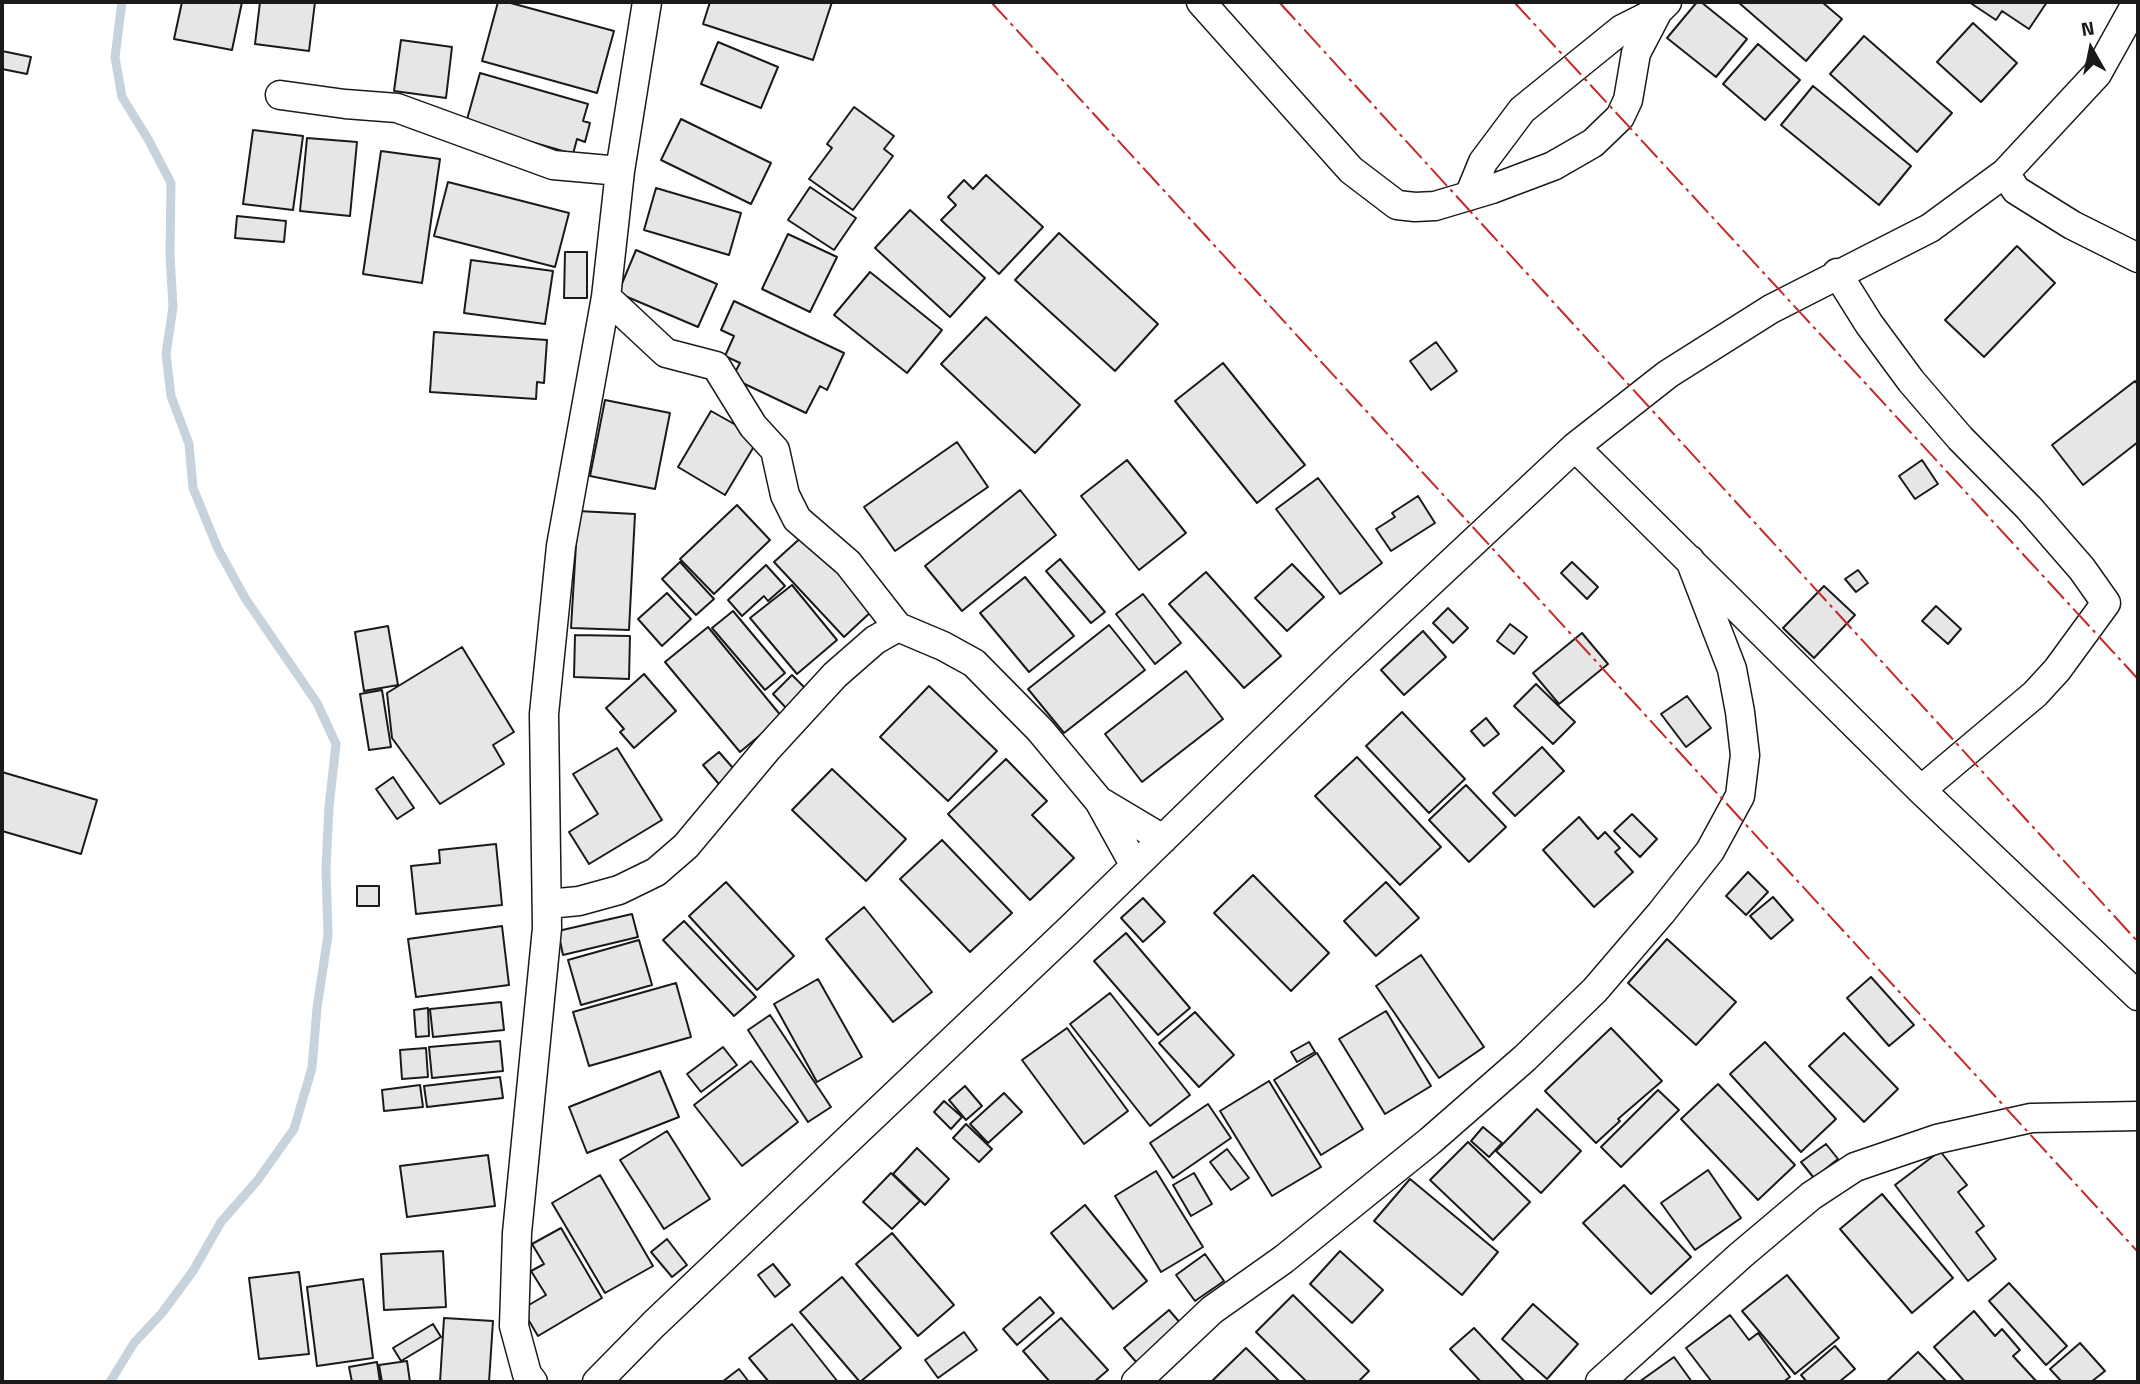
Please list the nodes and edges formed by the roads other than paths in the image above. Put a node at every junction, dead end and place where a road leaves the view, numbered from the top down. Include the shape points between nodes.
1 (647, 2) edge
2 (1201, 2) edge
3 (2137, 2) edge
4 (1662, 7) edge
5 (280, 95) dead end
6 (620, 171) junction
7 (2006, 173) junction
8 (1469, 196) junction
9 (2138, 258) edge
10 (1837, 273) junction
11 (606, 297) junction
12 (1575, 447) junction
13 (1690, 560) junction
14 (898, 627) junction
15 (1921, 790) junction
16 (1099, 801) junction
17 (1163, 839) junction
18 (1135, 866) junction
19 (548, 904) junction
20 (2127, 976) edge
21 (2138, 996) edge
22 (2138, 1116) edge
23 (533, 1382) edge
24 (597, 1382) edge
25 (1136, 1382) edge
26 (1600, 1382) edge

1 - 6 street
2 - 8 street via 1351,170 1397,205 1435,206
3 - 7 street via 2097,74
4 - 8 street via 1622,29 1522,110 1483,162
4 - 8 street via 1636,53 1628,100 1620,117 1594,143 1553,166
5 - 6 street via 397,108 553,165
6 - 11 street
7 - 9 street via 2017,191
7 - 10 street via 1930,228
10 - 12 street via 1668,374
10 - 15 street via 1911,381 2029,508 2106,603 2035,694
11 - 14 street via 666,352 716,366 753,426 775,450 785,495 797,519 848,563
11 - 19 street via 561,546 546,688
12 - 13 street
12 - 17 street
13 - 15 street
13 - 25 street via 1731,668 1745,755 1740,796 1710,850 1595,990 1525,1058 1294,1251 1212,1310
14 - 16 street via 974,663 1040,730
14 - 19 street via 875,640 835,675 686,846 656,872 619,890
15 - 20 street
16 - 17 street
16 - 18 street
17 - 18 street
18 - 24 street
19 - 23 street via 517,1233 514,1326
20 - 21 street
22 - 26 street via 2031,1118 1937,1139 1855,1167 1811,1196 1741,1255

